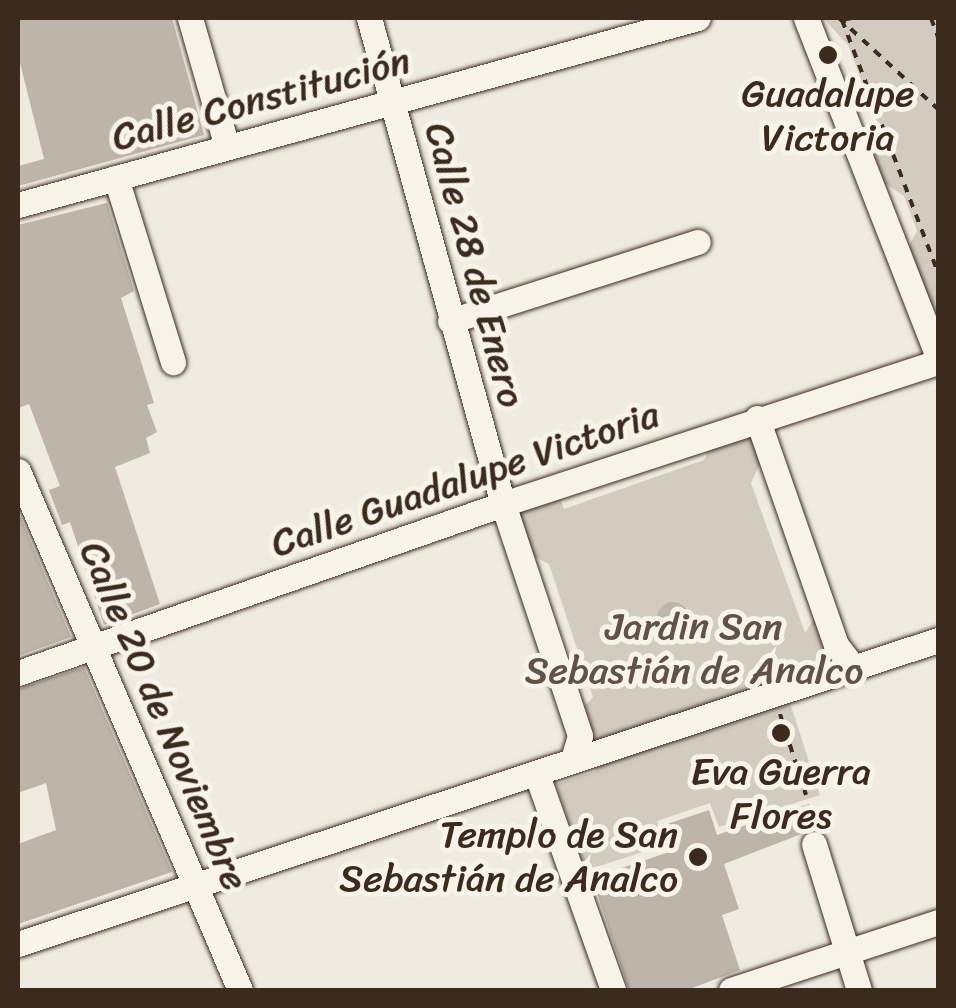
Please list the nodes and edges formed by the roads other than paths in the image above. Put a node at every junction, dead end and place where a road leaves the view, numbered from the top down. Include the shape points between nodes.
1 (190, 18) edge
2 (370, 18) edge
3 (698, 18) edge
4 (806, 18) edge
5 (392, 102) junction
6 (227, 147) junction
7 (116, 178) junction
8 (18, 206) edge
9 (698, 242) dead end
10 (450, 320) junction
11 (938, 359) edge
12 (173, 362) dead end
13 (757, 418) junction
14 (18, 471) edge
15 (503, 504) junction
16 (938, 640) edge
17 (92, 649) junction
18 (851, 664) junction
19 (18, 673) edge
20 (573, 759) junction
21 (538, 775) junction
22 (814, 844) dead end
23 (196, 883) junction
24 (938, 922) edge
25 (18, 944) edge
26 (846, 952) junction
27 (240, 990) edge
28 (613, 990) edge
29 (731, 990) edge
30 (859, 990) edge

1 - 6 street
2 - 5 street, Calle 28 de Enero
3 - 5 street, Calle Constitución
4 - 11 street
5 - 6 street, Calle Constitución
5 - 10 street, Calle 28 de Enero
6 - 7 street, Calle Constitución
7 - 8 street, Calle Constitución
7 - 12 street
9 - 10 street
10 - 15 street, Calle 28 de Enero
11 - 13 street, Calle Guadalupe Victoria
13 - 15 street, Calle Guadalupe Victoria
13 - 18 street via 836,645
14 - 17 street, Calle 20 de Noviembre
15 - 17 street, Calle Guadalupe Victoria
15 - 20 street, Calle 28 de Enero via 580,736
16 - 18 street
17 - 19 street, Calle Guadalupe Victoria
17 - 23 street, Calle 20 de Noviembre
18 - 20 street
20 - 21 street
21 - 23 street
21 - 28 street
22 - 26 street
23 - 25 street
23 - 27 street, Calle 20 de Noviembre
24 - 26 street
26 - 29 street
26 - 30 street

